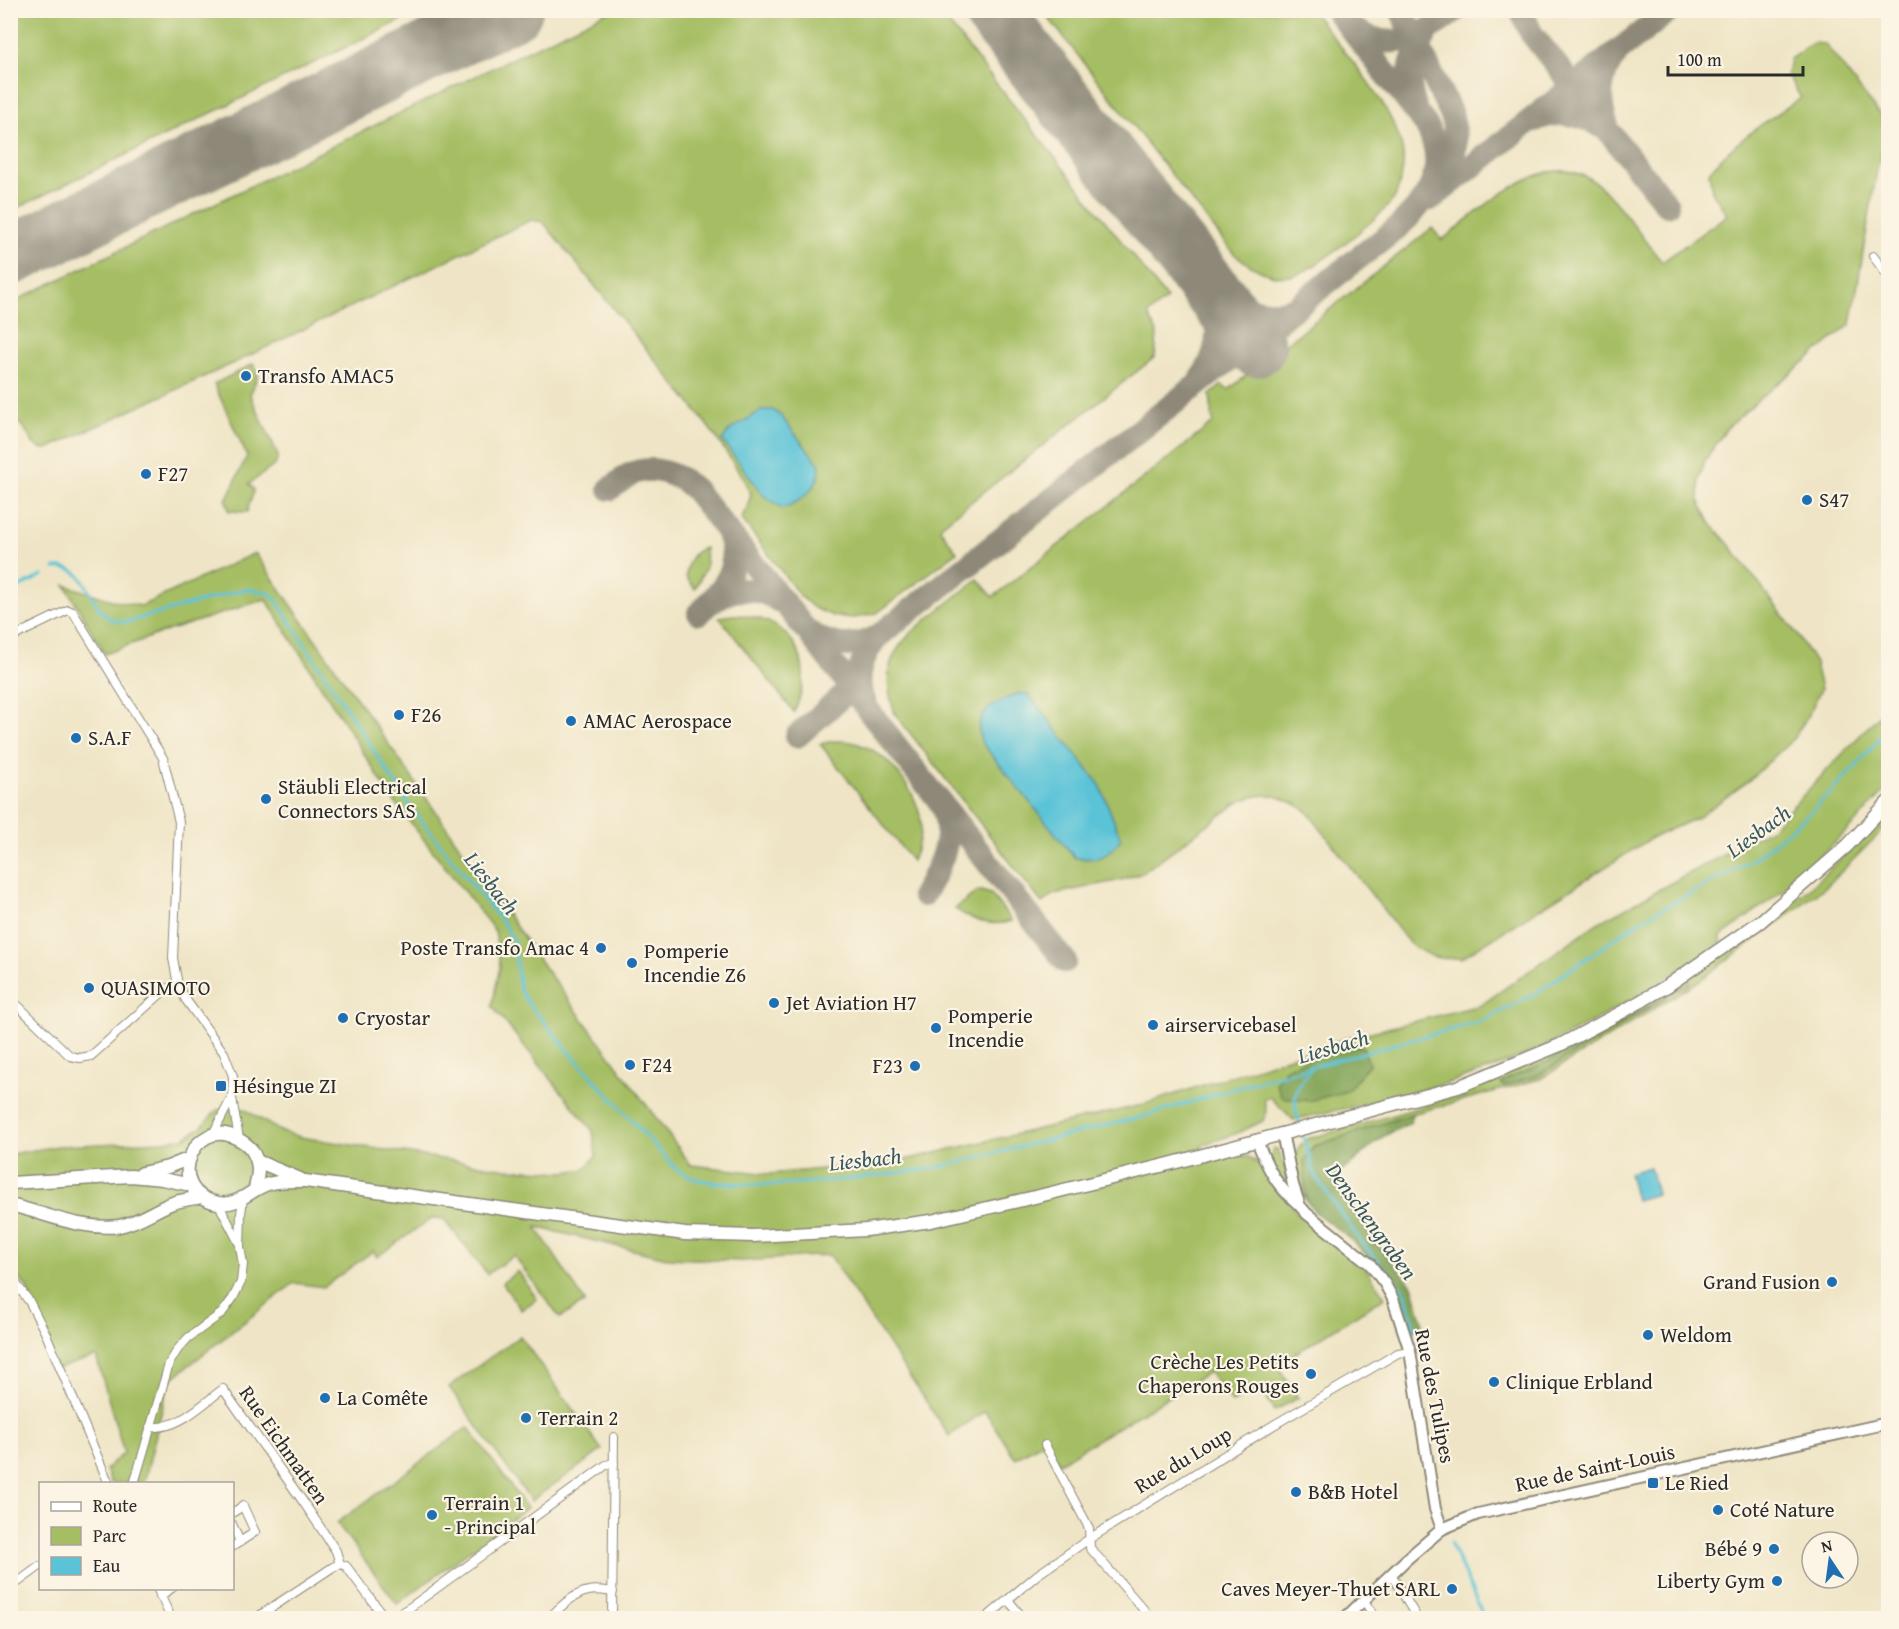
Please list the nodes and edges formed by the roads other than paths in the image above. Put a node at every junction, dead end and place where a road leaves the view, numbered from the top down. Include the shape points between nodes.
1 (1873, 256) dead end
2 (1888, 276) edge
3 (10, 638) edge
4 (1888, 802) edge
5 (178, 985) junction
6 (10, 998) edge
7 (232, 1098) junction
8 (1287, 1132) junction
9 (213, 1134) junction
10 (239, 1139) junction
11 (1257, 1140) junction
12 (190, 1158) junction
13 (257, 1161) junction
14 (131, 1176) junction
15 (305, 1181) junction
16 (10, 1184) edge
17 (191, 1185) junction
18 (255, 1188) junction
19 (201, 1197) junction
20 (243, 1198) junction
21 (218, 1203) junction
22 (1299, 1203) junction
23 (10, 1205) edge
24 (240, 1247) junction
25 (10, 1276) edge
26 (1410, 1351) junction
27 (1888, 1423) edge
28 (150, 1427) junction
29 (614, 1437) dead end
30 (1045, 1445) dead end
31 (614, 1464) junction
32 (108, 1482) edge
33 (135, 1482) edge
34 (234, 1512) edge
35 (234, 1528) edge
36 (1442, 1529) junction
37 (1089, 1539) junction
38 (240, 1542) junction
39 (234, 1546) edge
40 (340, 1564) junction
41 (39, 1567) edge
42 (1391, 1574) junction
43 (10, 1588) edge
44 (159, 1592) edge
45 (613, 1592) junction
46 (1008, 1600) junction
47 (1364, 1600) junction
48 (171, 1618) edge
49 (259, 1618) edge
50 (386, 1618) edge
51 (550, 1618) edge
52 (612, 1618) edge
53 (986, 1618) edge
54 (1023, 1618) edge
55 (1151, 1618) edge
56 (1345, 1618) edge
57 (1376, 1618) edge
58 (1417, 1618) edge

1 - 2 street
3 - 5 street via 68,610 73,612 163,758 179,822 173,958
4 - 8 main road via 1847,846 1761,921 1692,970 1624,1011 1560,1045 1458,1087
5 - 6 street via 166,989 91,1056 80,1058 70,1056
5 - 7 street via 224,1053 233,1076
7 - 9 street
7 - 10 street
8 - 11 main road
8 - 22 main road, Rue des Tulipes
9 - 10 main road
9 - 12 main road via 195,1147
10 - 13 main road via 248,1144
11 - 15 main road via 931,1221 866,1230 753,1236 685,1234
11 - 22 main road, Rue des Tulipes via 1270,1172
12 - 14 main road
12 - 17 main road via 187,1176
13 - 15 main road
13 - 18 main road
14 - 16 main road
14 - 17 main road
15 - 18 main road via 279,1181
17 - 19 main road
18 - 20 main road
19 - 21 main road
19 - 23 main road via 112,1226 87,1225
20 - 21 main road
20 - 24 street
21 - 24 street
22 - 26 main road, Rue des Tulipes via 1306,1213 1370,1264 1385,1284
24 - 28 street via 241,1282 233,1298 222,1313 178,1349
25 - 32 street via 46,1334
26 - 36 main road, Rue des Tulipes via 1435,1509
26 - 37 street, Rue du Loup via 1398,1353 1267,1429
27 - 36 main road, Rue de Saint-Louis via 1478,1514
28 - 33 street
28 - 40 street, Rue Eichmatten via 174,1425 223,1389 304,1503 336,1551
29 - 31 street
30 - 37 street via 1089,1528
31 - 45 street
31 - 50 street via 606,1465 412,1606
34 - 38 street via 243,1506 255,1532
35 - 38 street
36 - 42 main road, Rue de Saint-Louis
37 - 46 street, Rue du Loup
37 - 55 street via 1090,1548
38 - 39 street
40 - 49 street
40 - 50 street via 346,1566
41 - 43 street
42 - 47 main road, Rue de Saint-Louis
42 - 58 street
44 - 48 street
45 - 51 street via 590,1590
45 - 52 street
46 - 53 street, Rue du Loup
46 - 54 street
47 - 56 main road, Rue de Saint-Louis
47 - 57 street

